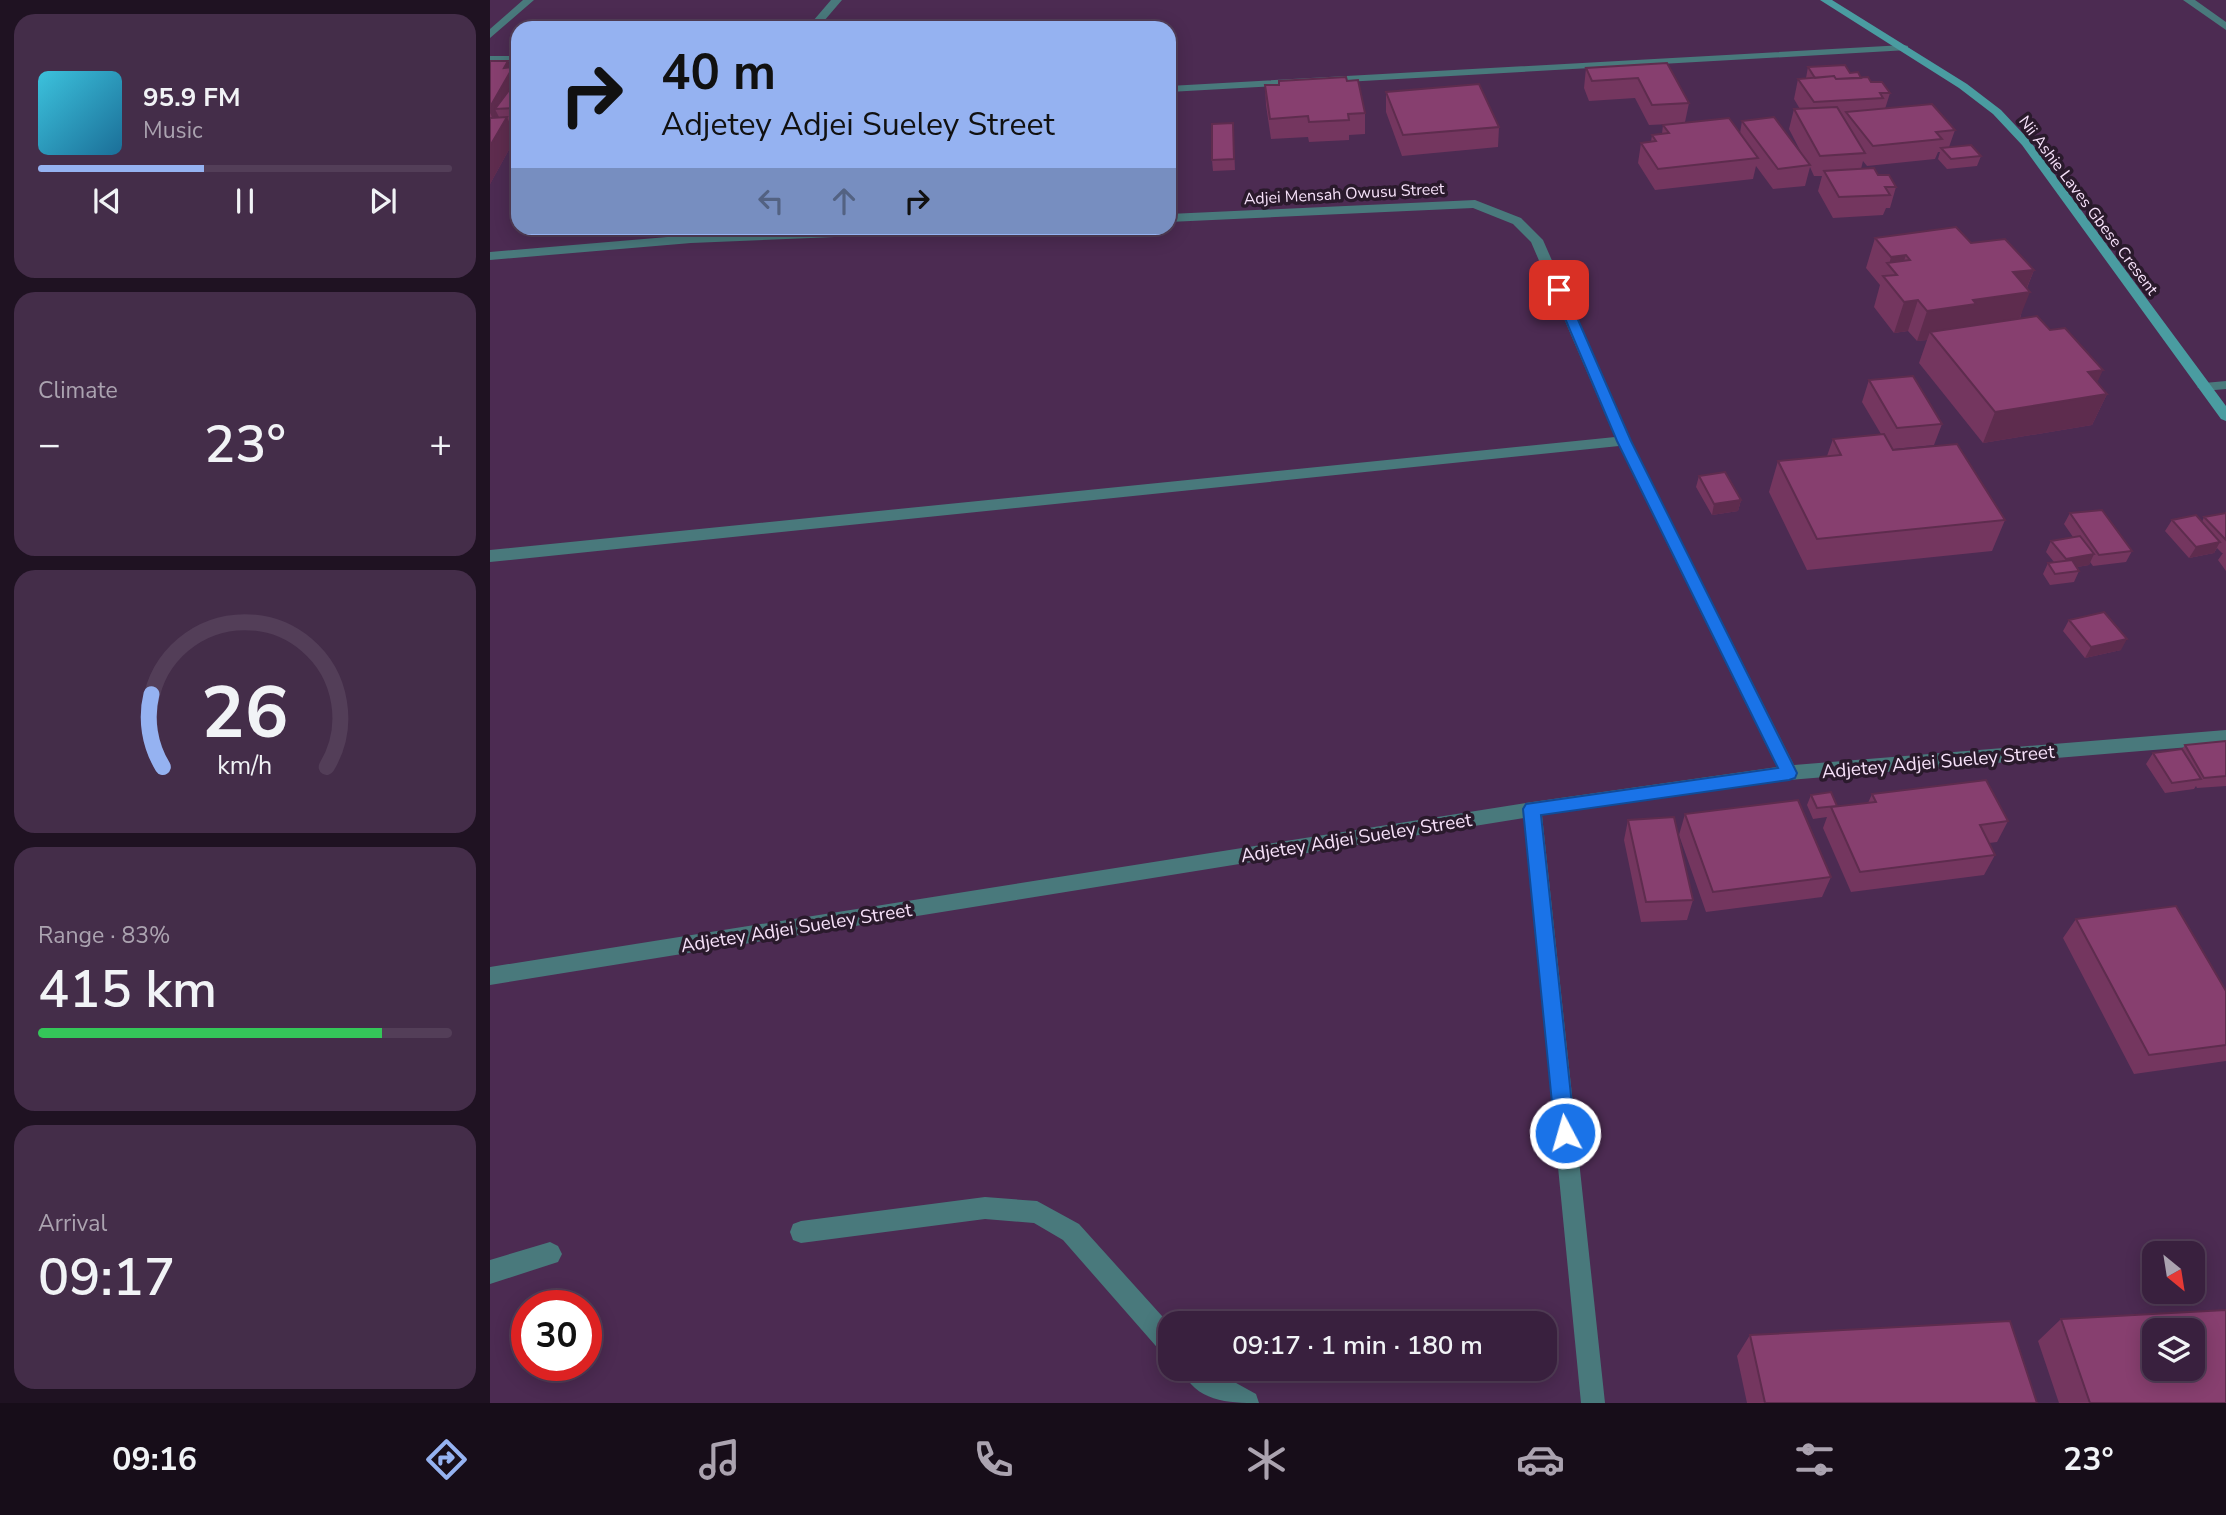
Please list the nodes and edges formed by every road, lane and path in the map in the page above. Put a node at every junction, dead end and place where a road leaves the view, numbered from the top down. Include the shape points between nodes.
1 (529, 0) edge
2 (837, 0) edge
3 (1825, 0) edge
4 (2188, 0) edge
5 (818, 21) edge
6 (2226, 27) edge
7 (490, 35) edge
8 (1904, 48) junction
9 (490, 59) edge
10 (511, 59) edge
11 (1176, 89) edge
12 (1176, 218) edge
13 (675, 235) edge
14 (490, 256) edge
15 (2226, 385) edge
16 (2204, 387) junction
17 (2226, 416) edge
18 (1624, 441) junction
19 (490, 556) edge
20 (2226, 737) edge
21 (1789, 773) junction
22 (1532, 809) junction
23 (490, 976) edge
24 (801, 1232) dead end
25 (550, 1254) dead end
26 (490, 1272) edge
27 (1158, 1329) edge
28 (1204, 1381) edge
29 (1247, 1403) edge
30 (1593, 1403) edge

1 - 7 street
2 - 5 street
3 - 8 street, Nii Ashie Laves Gbese Cresent
4 - 6 street
8 - 11 street
8 - 16 street, Nii Ashie Laves Gbese Cresent via 1997,112 2026,143
9 - 10 street
12 - 18 street, Adjei Mensah Owusu Street via 1475,204 1517,221 1537,240
13 - 14 street
15 - 16 street
16 - 17 street, Nii Ashie Laves Gbese Cresent
18 - 19 street
18 - 21 street
20 - 21 street, Adjetey Adjei Sueley Street
21 - 22 street, Adjetey Adjei Sueley Street
22 - 23 street, Adjetey Adjei Sueley Street
22 - 30 street
24 - 27 street via 985,1208 1037,1212 1071,1232
25 - 26 street
28 - 29 street

